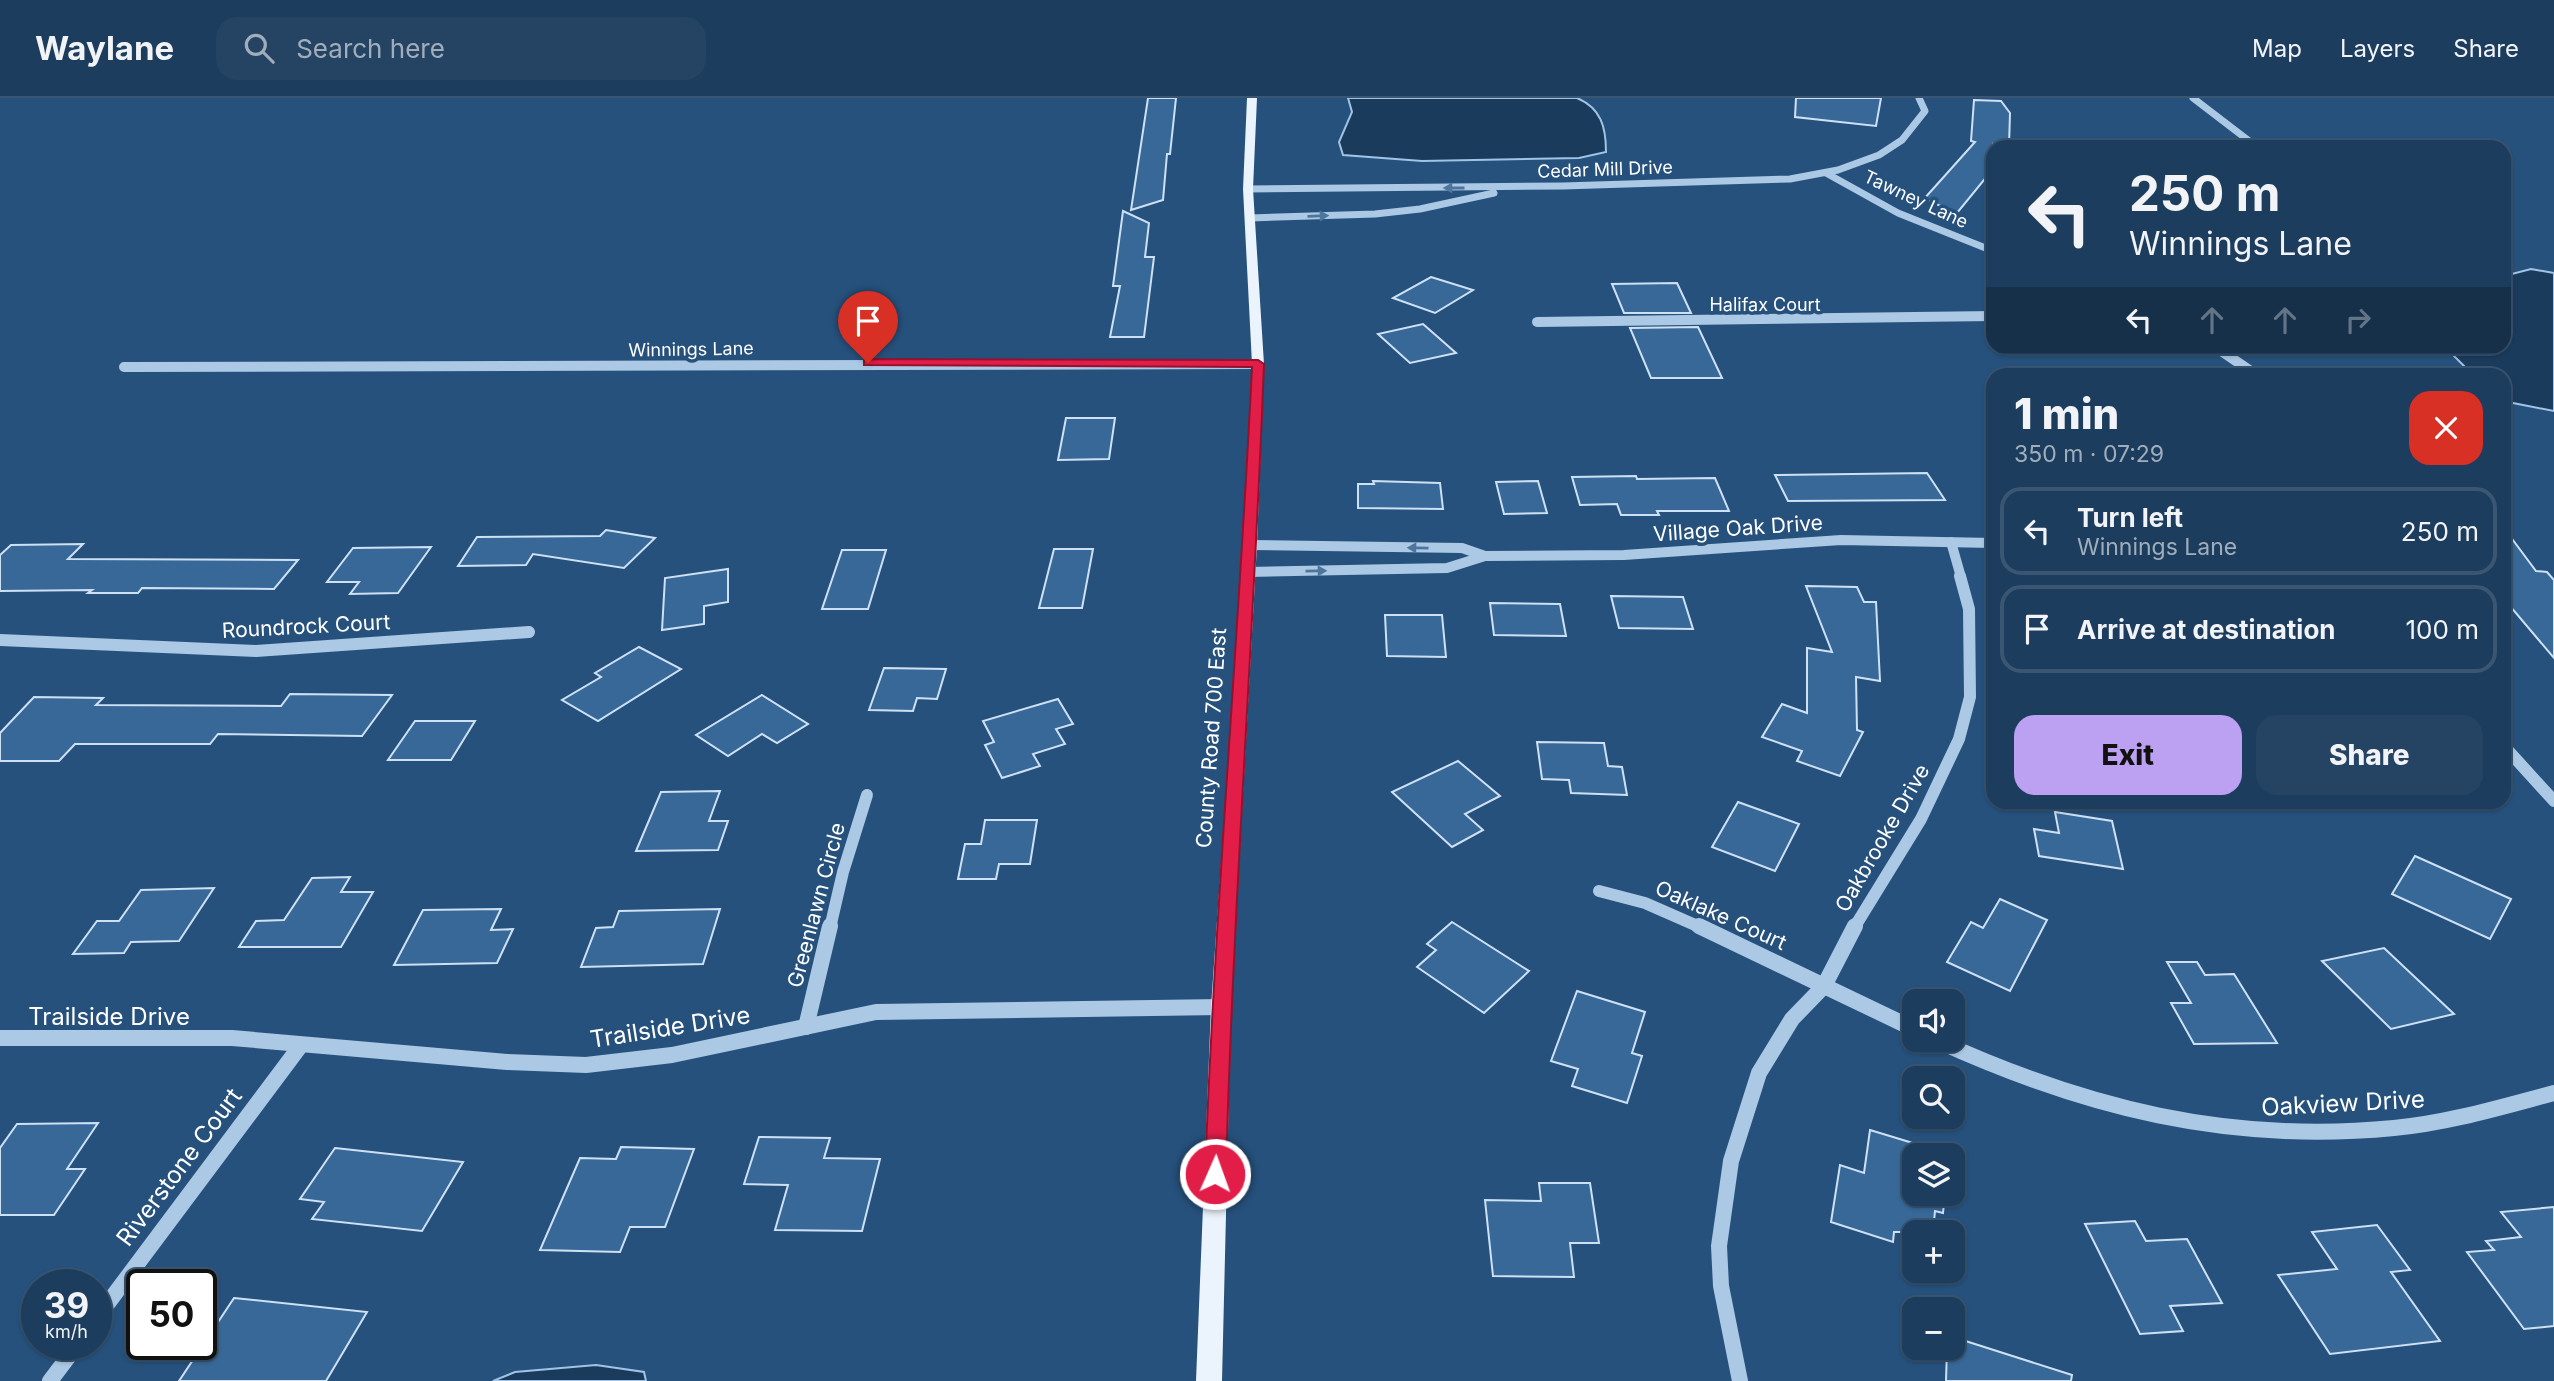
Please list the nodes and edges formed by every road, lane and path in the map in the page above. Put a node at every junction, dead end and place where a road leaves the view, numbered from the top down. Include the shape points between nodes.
1 (1252, 98) edge
2 (1919, 98) edge
3 (2193, 98) edge
4 (2248, 140) edge
5 (1826, 173) junction
6 (1522, 188) junction
7 (1248, 189) junction
8 (1250, 218) junction
9 (1986, 248) edge
10 (1986, 316) edge
11 (1537, 322) dead end
12 (2226, 354) edge
13 (1258, 364) junction
14 (124, 367) dead end
15 (2246, 368) edge
16 (1951, 542) junction
17 (1986, 543) edge
18 (1250, 545) junction
19 (1485, 556) junction
20 (1248, 572) junction
21 (529, 632) dead end
22 (0, 640) edge
23 (2511, 754) edge
24 (867, 795) dead end
25 (2554, 801) edge
26 (1599, 891) dead end
27 (1824, 986) junction
28 (1220, 1007) junction
29 (1902, 1023) edge
30 (806, 1027) junction
31 (0, 1038) edge
32 (301, 1045) junction
33 (1964, 1052) edge
34 (2554, 1093) edge
35 (112, 1298) edge
36 (66, 1360) edge
37 (50, 1381) edge
38 (1209, 1381) edge
39 (1740, 1381) edge

1 - 7 main road, County Road 700 East
2 - 5 street, Cedar Mill Drive via 1925,111 1899,142 1860,163
3 - 4 street
5 - 6 street, Cedar Mill Drive via 1762,180
5 - 9 street, Tawney Lane via 1898,213
6 -> 7 street, Cedar Mill Drive
8 -> 6 street via 1376,214
7 - 8 main road, County Road 700 East
8 - 13 main road, County Road 700 East
10 - 11 street, Halifax Court
12 - 15 street
13 - 14 street, Winnings Lane
13 - 18 main road, County Road 700 East
16 - 17 street, Village Oak Drive
16 - 19 street, Village Oak Drive via 1841,540 1623,555
16 - 27 street, Oakbrooke Drive via 1969,609 1970,697 1962,729 1921,818
19 -> 18 street, Village Oak Drive via 1462,548
18 - 20 main road, County Road 700 East
20 -> 19 street, Village Oak Drive via 1447,568
20 - 28 main road, County Road 700 East
21 - 22 street, Roundrock Court via 256,651
23 - 25 street
24 - 30 street, Greenlawn Circle via 843,872
26 - 27 street, Oaklake Court via 1684,919
27 - 29 street
27 - 39 street, Oakbrooke Drive via 1791,1019 1759,1073 1731,1161 1719,1247 1721,1286
28 - 30 street, Trailside Drive via 876,1012
28 - 38 main road, County Road 700 East
30 - 32 street, Trailside Drive via 672,1055 586,1065
31 - 32 street, Trailside Drive via 232,1038
32 - 35 street, Riverstone Court
33 - 34 street, Oakview Drive via 2034,1082 2200,1126 2290,1133 2460,1118
36 - 37 street

